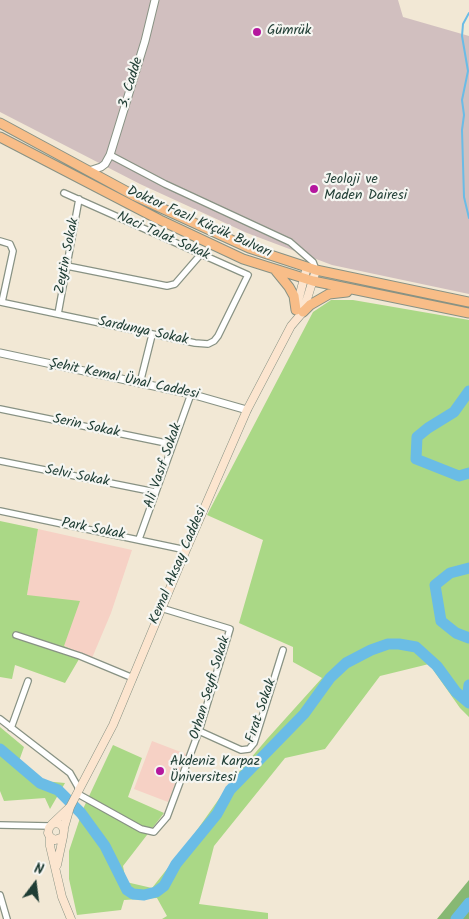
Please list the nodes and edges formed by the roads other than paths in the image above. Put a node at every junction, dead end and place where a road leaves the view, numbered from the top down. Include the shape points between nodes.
1 (155, 0) edge
2 (0, 123) edge
3 (0, 137) edge
4 (110, 155) junction
5 (105, 164) junction
6 (89, 171) junction
7 (115, 185) junction
8 (64, 193) dead end
9 (79, 199) junction
10 (0, 241) edge
11 (201, 254) junction
12 (67, 266) junction
13 (273, 269) junction
14 (312, 269) junction
15 (248, 275) joint
16 (309, 280) junction
17 (360, 292) junction
18 (1, 302) edge
19 (469, 302) edge
20 (299, 311) junction
21 (469, 313) edge
22 (58, 314) junction
23 (152, 334) junction
24 (0, 353) edge
25 (140, 383) junction
26 (191, 394) junction
27 (0, 409) edge
28 (247, 410) junction
29 (171, 444) junction
30 (0, 461) edge
31 (155, 492) junction
32 (0, 511) edge
33 (139, 539) junction
34 (186, 550) junction
35 (161, 608) junction
36 (16, 635) dead end
37 (283, 650) dead end
38 (132, 678) junction
39 (28, 681) dead end
40 (0, 719) edge
41 (11, 728) junction
42 (199, 731) junction
43 (78, 794) junction
44 (70, 807) junction
45 (0, 824) edge
46 (51, 825) junction
47 (31, 826) junction
48 (63, 832) junction
49 (50, 836) junction
50 (56, 867) junction
51 (0, 896) edge
52 (6, 919) edge
53 (71, 919) edge

1 - 4 street, 3. Cadde
2 - 6 highway, Doktor Fazıl Küçük Bulvarı
3 - 13 highway, Doktor Fazıl Küçük Bulvarı via 160,220
4 - 5 street, 3. Cadde
4 - 14 street via 290,242 313,262
5 - 6 street
5 - 7 street via 108,179
6 - 7 highway, Doktor Fazıl Küçük Bulvarı
7 - 14 highway, Doktor Fazıl Küçük Bulvarı via 249,248
8 - 9 street, Naci Talat Sokak
9 - 11 street, Naci Talat Sokak
9 - 12 street, Zeytin Sokak
10 - 18 street via 10,244 13,252
11 - 12 street via 175,284 167,286
11 - 15 street, Naci Talat Sokak
12 - 22 street, Zeytin Sokak
13 - 16 highway, Doktor Fazıl Küçük Bulvarı
13 - 20 highway via 289,287
14 - 16 main road, Kemal Aksay Caddesi
14 - 19 highway, Doktor Fazıl Küçük Bulvarı
15 - 23 street, Sardunya Sokak via 214,341 195,343
16 - 17 highway, Doktor Fazıl Küçük Bulvarı
16 - 20 main road, Kemal Aksay Caddesi
17 - 20 highway via 330,294
17 - 21 highway, Doktor Fazıl Küçük Bulvarı
18 - 22 street, Sardunya Sokak
20 - 28 main road, Kemal Aksay Caddesi
22 - 23 street, Sardunya Sokak
23 - 25 street
24 - 25 street, Şehit Kemal Ünal Caddesi
25 - 26 street, Şehit Kemal Ünal Caddesi
26 - 28 street, Şehit Kemal Ünal Caddesi
26 - 29 street, Ali Vasıf Sokak
27 - 29 street, Serin Sokak
28 - 34 main road, Kemal Aksay Caddesi
29 - 31 street, Ali Vasıf Sokak
30 - 31 street, Selvi Sokak
31 - 33 street, Ali Vasıf Sokak
32 - 33 street, Park Sokak
33 - 34 street, Park Sokak
34 - 35 main road, Kemal Aksay Caddesi
35 - 38 main road, Kemal Aksay Caddesi
35 - 42 street, Orhan Seyfi Sokak via 230,629
36 - 38 street via 80,656
37 - 42 street, Fırat Sokak via 254,743 249,749 241,750
38 - 43 main road, Kemal Aksay Caddesi via 113,725
39 - 41 street
40 - 41 street
41 - 43 street via 72,777
42 - 43 street, Orhan Seyfi Sokak via 167,817 154,832 141,829
43 - 44 main road, Kemal Aksay Caddesi
44 - 46 main road, Kemal Aksay Caddesi
44 - 48 main road, Kemal Aksay Caddesi
45 - 47 street
46 - 47 street
46 - 48 main road via 58,823
46 - 49 main road via 48,830
47 - 49 street
48 - 49 main road via 58,840
48 - 50 main road, Kemal Aksay Caddesi
49 - 50 main road
50 - 53 main road via 62,897
51 - 52 street

